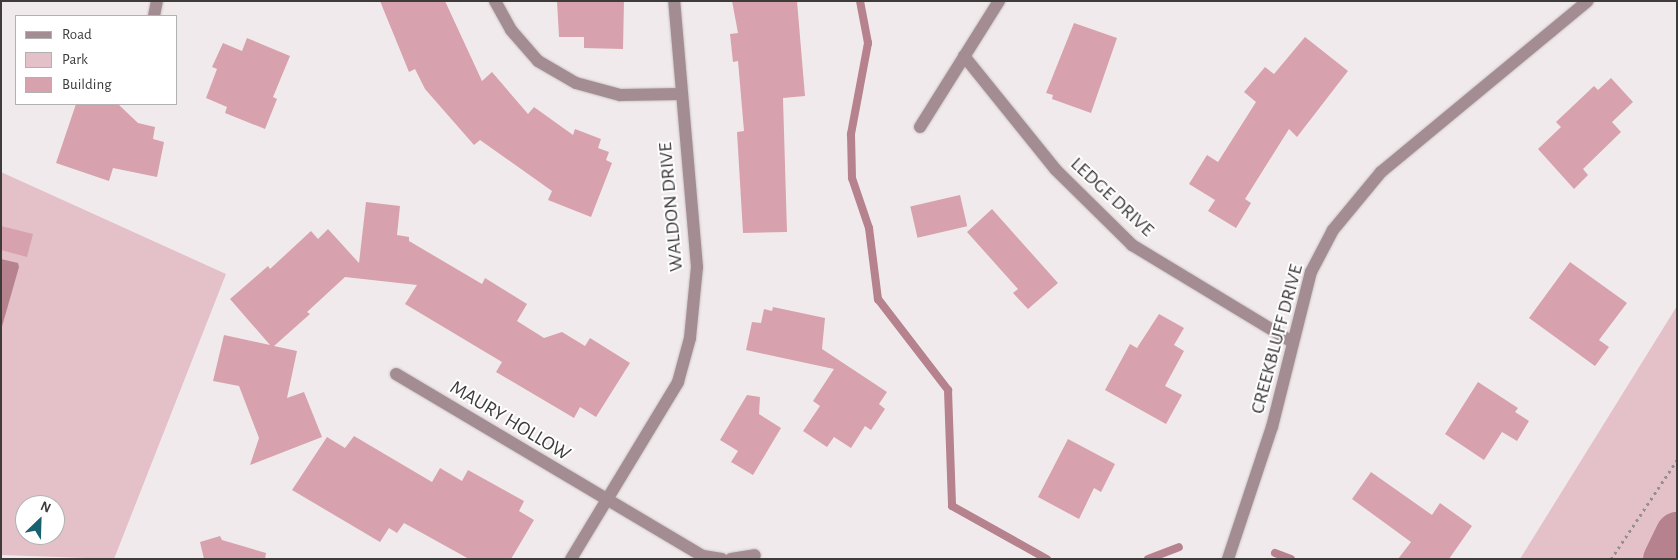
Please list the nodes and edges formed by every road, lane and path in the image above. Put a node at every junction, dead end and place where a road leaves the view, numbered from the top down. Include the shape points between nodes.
1 (157, 1) edge
2 (495, 1) edge
3 (674, 1) edge
4 (999, 1) edge
5 (1588, 1) edge
6 (154, 15) edge
7 (964, 56) junction
8 (681, 94) junction
9 (920, 127) dead end
10 (1292, 342) junction
11 (396, 374) dead end
12 (1677, 460) edge
13 (605, 500) junction
14 (755, 555) dead end
15 (570, 559) edge
16 (722, 559) edge
17 (731, 559) edge
18 (1228, 559) edge
19 (1611, 559) edge

1 - 6 street
2 - 8 street via 511,30 538,61 576,84 620,95
3 - 8 street, WALDON DRIVE
4 - 7 street
5 - 10 street, CREEKBLUFF DRIVE via 1381,172 1353,202 1333,230 1311,272
7 - 9 street
7 - 10 street, LEDGE DRIVE via 1056,170 1132,245
8 - 13 street, WALDON DRIVE via 697,267 690,338 678,382
10 - 18 street, CREEKBLUFF DRIVE via 1272,427
11 - 13 street, MAURY HOLLOW
12 - 19 path
13 - 15 street, WALDON DRIVE
13 - 16 street, MAURY HOLLOW via 702,556
14 - 17 street

